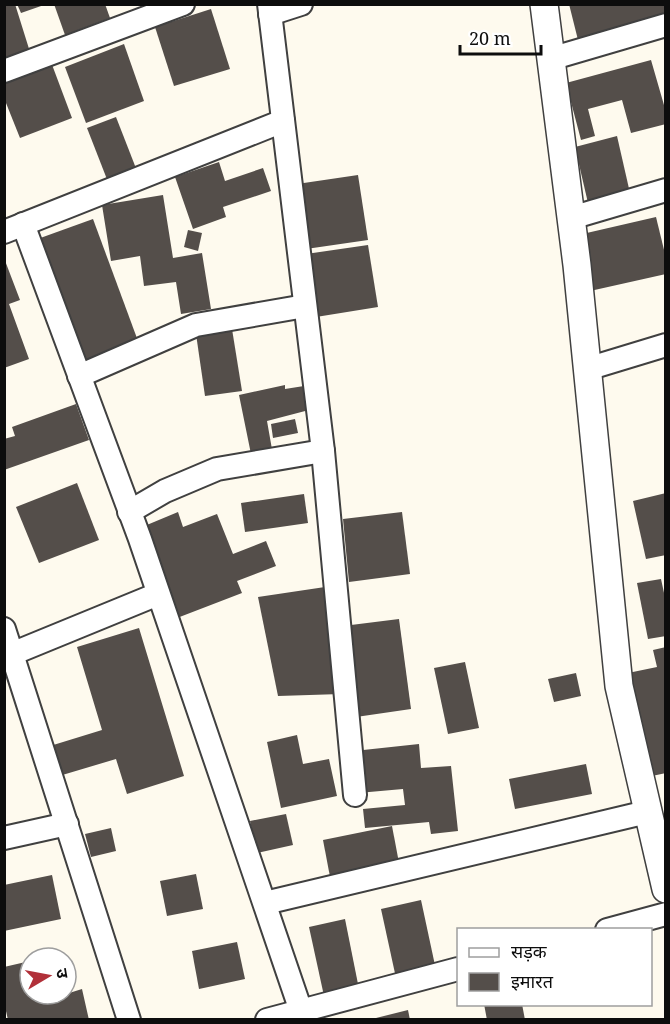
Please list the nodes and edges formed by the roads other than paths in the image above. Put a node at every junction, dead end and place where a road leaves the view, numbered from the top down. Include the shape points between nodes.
1 (183, 4) edge
2 (301, 4) edge
3 (544, 4) edge
4 (270, 9) edge
5 (666, 25) edge
6 (550, 58) junction
7 (4, 71) edge
8 (283, 121) junction
9 (666, 190) edge
10 (571, 218) junction
11 (14, 228) edge
12 (305, 306) junction
13 (666, 345) edge
14 (587, 369) junction
15 (79, 376) junction
16 (323, 451) junction
17 (129, 512) junction
18 (159, 594) junction
19 (4, 629) edge
20 (14, 653) junction
21 (355, 795) dead end
22 (647, 812) junction
23 (68, 824) junction
24 (4, 838) edge
25 (666, 889) edge
26 (265, 903) junction
27 (666, 914) edge
28 (614, 928) edge
29 (457, 970) edge
30 (296, 1014) edge
31 (129, 1020) edge
32 (267, 1020) edge

1 - 7 street
2 - 4 street
3 - 6 street
4 - 8 street
5 - 6 street
6 - 10 street
8 - 11 street
8 - 12 street
9 - 10 street
10 - 14 street
11 - 15 street
12 - 15 street via 196,325
12 - 16 street
13 - 14 street
14 - 22 street via 619,686
15 - 17 street
16 - 17 street via 217,469 185,480
16 - 21 street
17 - 18 street
18 - 20 street
18 - 26 street
19 - 20 street
20 - 23 street
22 - 25 street
22 - 26 street
23 - 24 street
23 - 31 street
26 - 30 street
27 - 28 street
29 - 30 street
30 - 32 street

